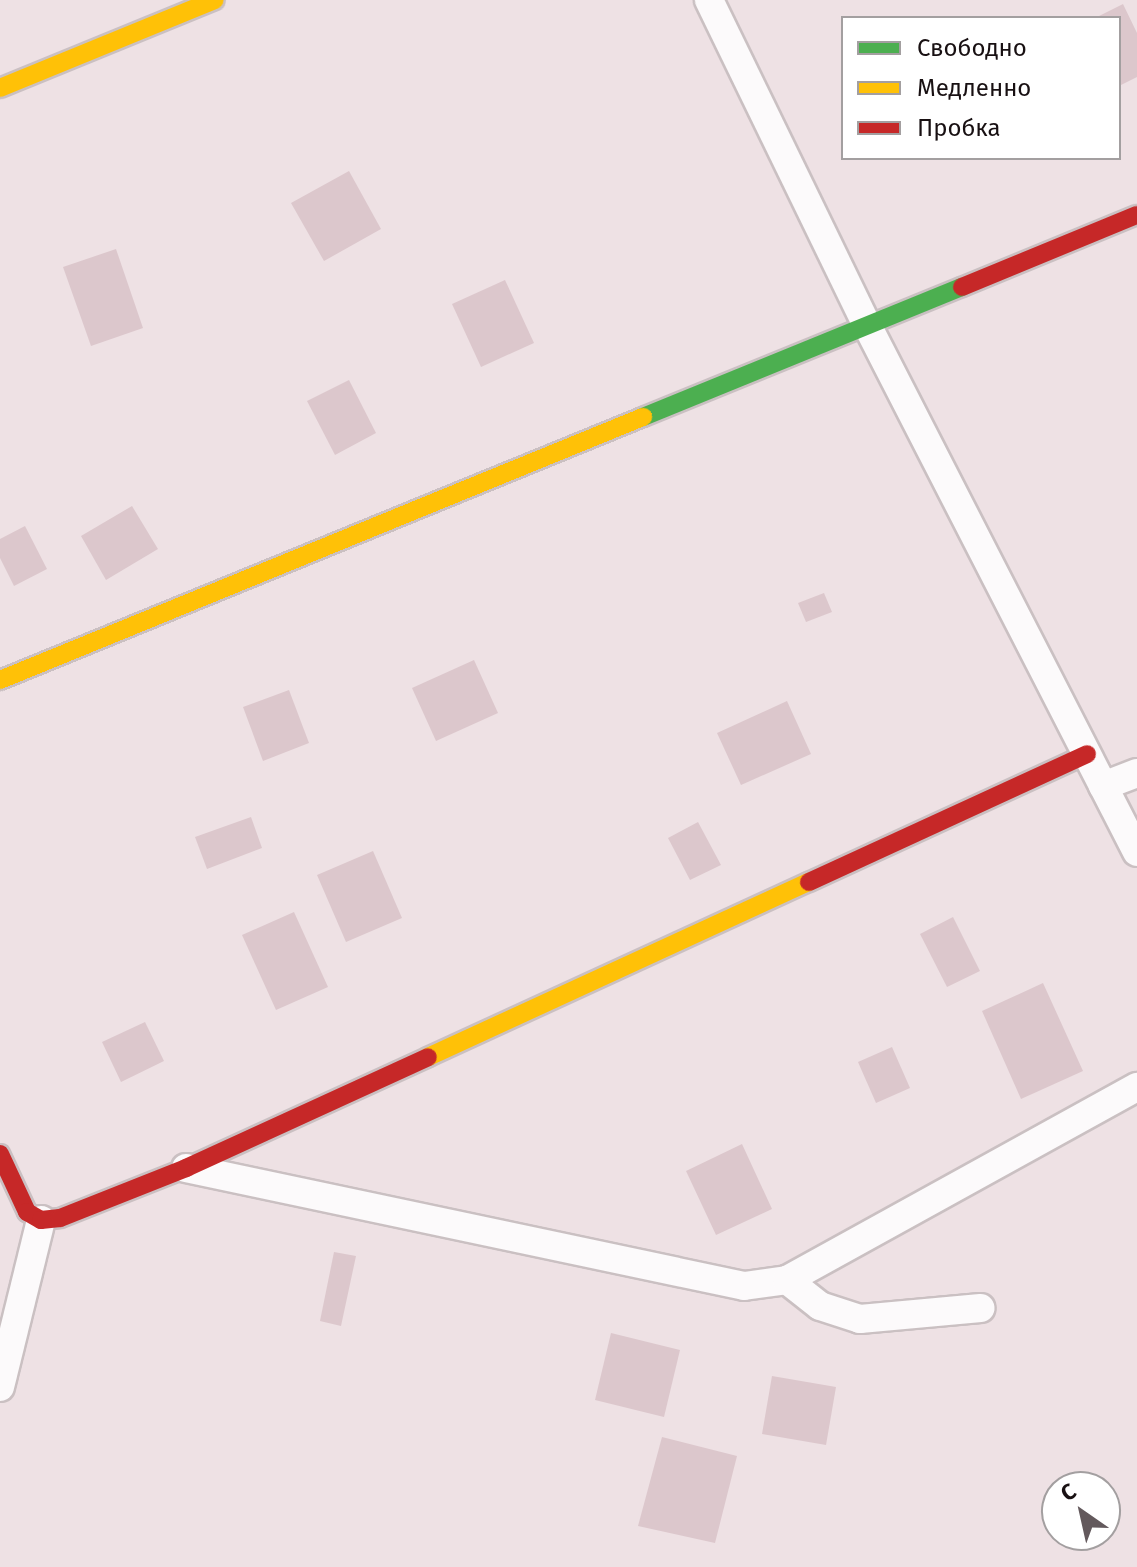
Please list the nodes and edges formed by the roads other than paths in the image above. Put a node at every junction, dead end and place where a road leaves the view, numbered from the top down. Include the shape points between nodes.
1 (215, 0) edge
2 (709, 0) edge
3 (0, 88) edge
4 (1137, 215) edge
5 (867, 325) junction
6 (0, 680) edge
7 (1087, 754) junction
8 (1137, 773) edge
9 (1103, 786) junction
10 (1137, 852) edge
11 (1137, 1087) edge
12 (0, 1154) edge
13 (186, 1168) junction
14 (41, 1220) junction
15 (787, 1280) junction
16 (981, 1308) dead end
17 (0, 1387) edge

1 - 3 street
2 - 5 street
4 - 5 street
5 - 6 street
5 - 7 street
7 - 9 street
7 - 13 street
8 - 9 street
9 - 10 street
11 - 15 street
12 - 14 street via 27,1212
13 - 14 street via 60,1218
13 - 15 street via 744,1286
14 - 17 street
15 - 16 street via 820,1306 860,1319

